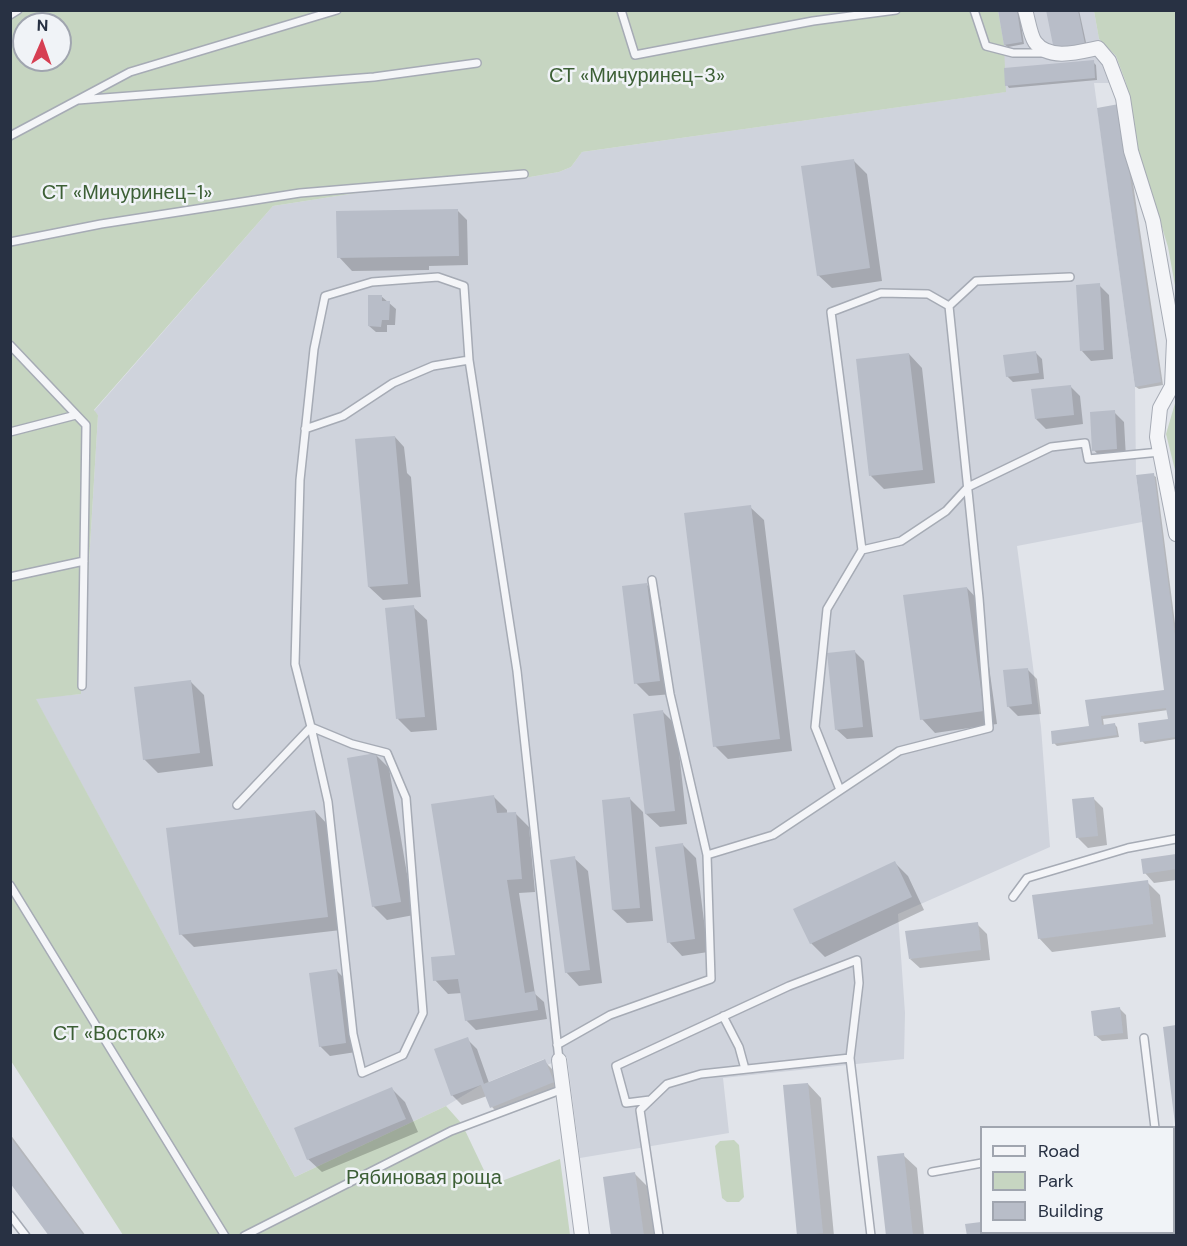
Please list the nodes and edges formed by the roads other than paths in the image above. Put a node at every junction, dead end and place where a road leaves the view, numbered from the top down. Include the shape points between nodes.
1 (18, 10) edge
2 (337, 10) edge
3 (621, 10) edge
4 (896, 10) edge
5 (974, 10) edge
6 (1025, 10) edge
7 (10, 15) edge
8 (1050, 53) junction
9 (477, 63) dead end
10 (78, 100) junction
11 (10, 136) edge
12 (524, 174) dead end
13 (10, 242) edge
14 (1070, 277) dead end
15 (950, 306) junction
16 (10, 345) edge
17 (469, 360) junction
18 (76, 415) junction
19 (305, 429) junction
20 (10, 432) edge
21 (1160, 452) junction
22 (968, 487) junction
23 (1176, 534) edge
24 (862, 550) junction
25 (84, 561) junction
26 (10, 577) edge
27 (652, 580) dead end
28 (82, 686) dead end
29 (311, 727) junction
30 (840, 790) junction
31 (237, 805) dead end
32 (1176, 839) edge
33 (707, 855) junction
34 (10, 885) edge
35 (1014, 897) dead end
36 (723, 1016) junction
37 (1144, 1038) dead end
38 (557, 1045) junction
39 (850, 1058) junction
40 (559, 1060) joint
41 (745, 1069) junction
42 (564, 1089) junction
43 (650, 1100) junction
44 (1155, 1126) edge
45 (980, 1163) edge
46 (932, 1172) dead end
47 (10, 1215) edge
48 (26, 1236) edge
49 (225, 1236) edge
50 (244, 1236) edge
51 (582, 1236) edge
52 (659, 1236) edge
53 (871, 1236) edge

1 - 7 lane
2 - 10 lane via 130,72
3 - 4 lane via 635,55 813,21
5 - 8 lane via 986,46 1013,54
6 - 8 street via 1035,42
8 - 21 street via 1074,54 1098,48 1109,61 1123,98 1131,151 1153,221 1174,340 1172,386 1160,408
9 - 10 lane via 374,76
10 - 11 lane
12 - 13 lane via 300,193
14 - 15 lane via 976,281
15 - 22 lane
15 - 24 lane via 928,294 881,293 831,312
16 - 18 lane
17 - 19 lane via 433,366 393,383 343,416
17 - 19 lane via 464,286 438,277 405,279 372,282 325,297 314,349
17 - 38 lane via 517,671
18 - 20 lane
18 - 25 lane via 86,425
19 - 29 lane via 295,664
21 - 22 lane via 1088,459 1085,443 1051,447
21 - 23 street
22 - 24 lane via 946,511 901,541
22 - 30 lane via 989,728 899,751
24 - 30 lane via 828,609 816,727
25 - 26 lane
25 - 28 lane
27 - 33 lane via 670,694
29 - 29 lane via 387,753 406,798 423,1013 403,1055 362,1073 354,1034 328,802
29 - 31 lane
30 - 33 lane via 773,835
32 - 35 lane via 1128,848 1027,878
33 - 38 lane via 711,979 610,1015
34 - 49 lane
36 - 39 lane via 857,960 859,983
36 - 41 lane
36 - 43 lane via 616,1066 626,1103
37 - 44 lane
38 - 40 lane
39 - 41 lane
39 - 53 lane
40 - 42 street
41 - 43 lane via 701,1074 667,1084
42 - 50 lane via 451,1131
42 - 51 street
43 - 52 lane via 640,1110
45 - 46 lane
47 - 48 lane

